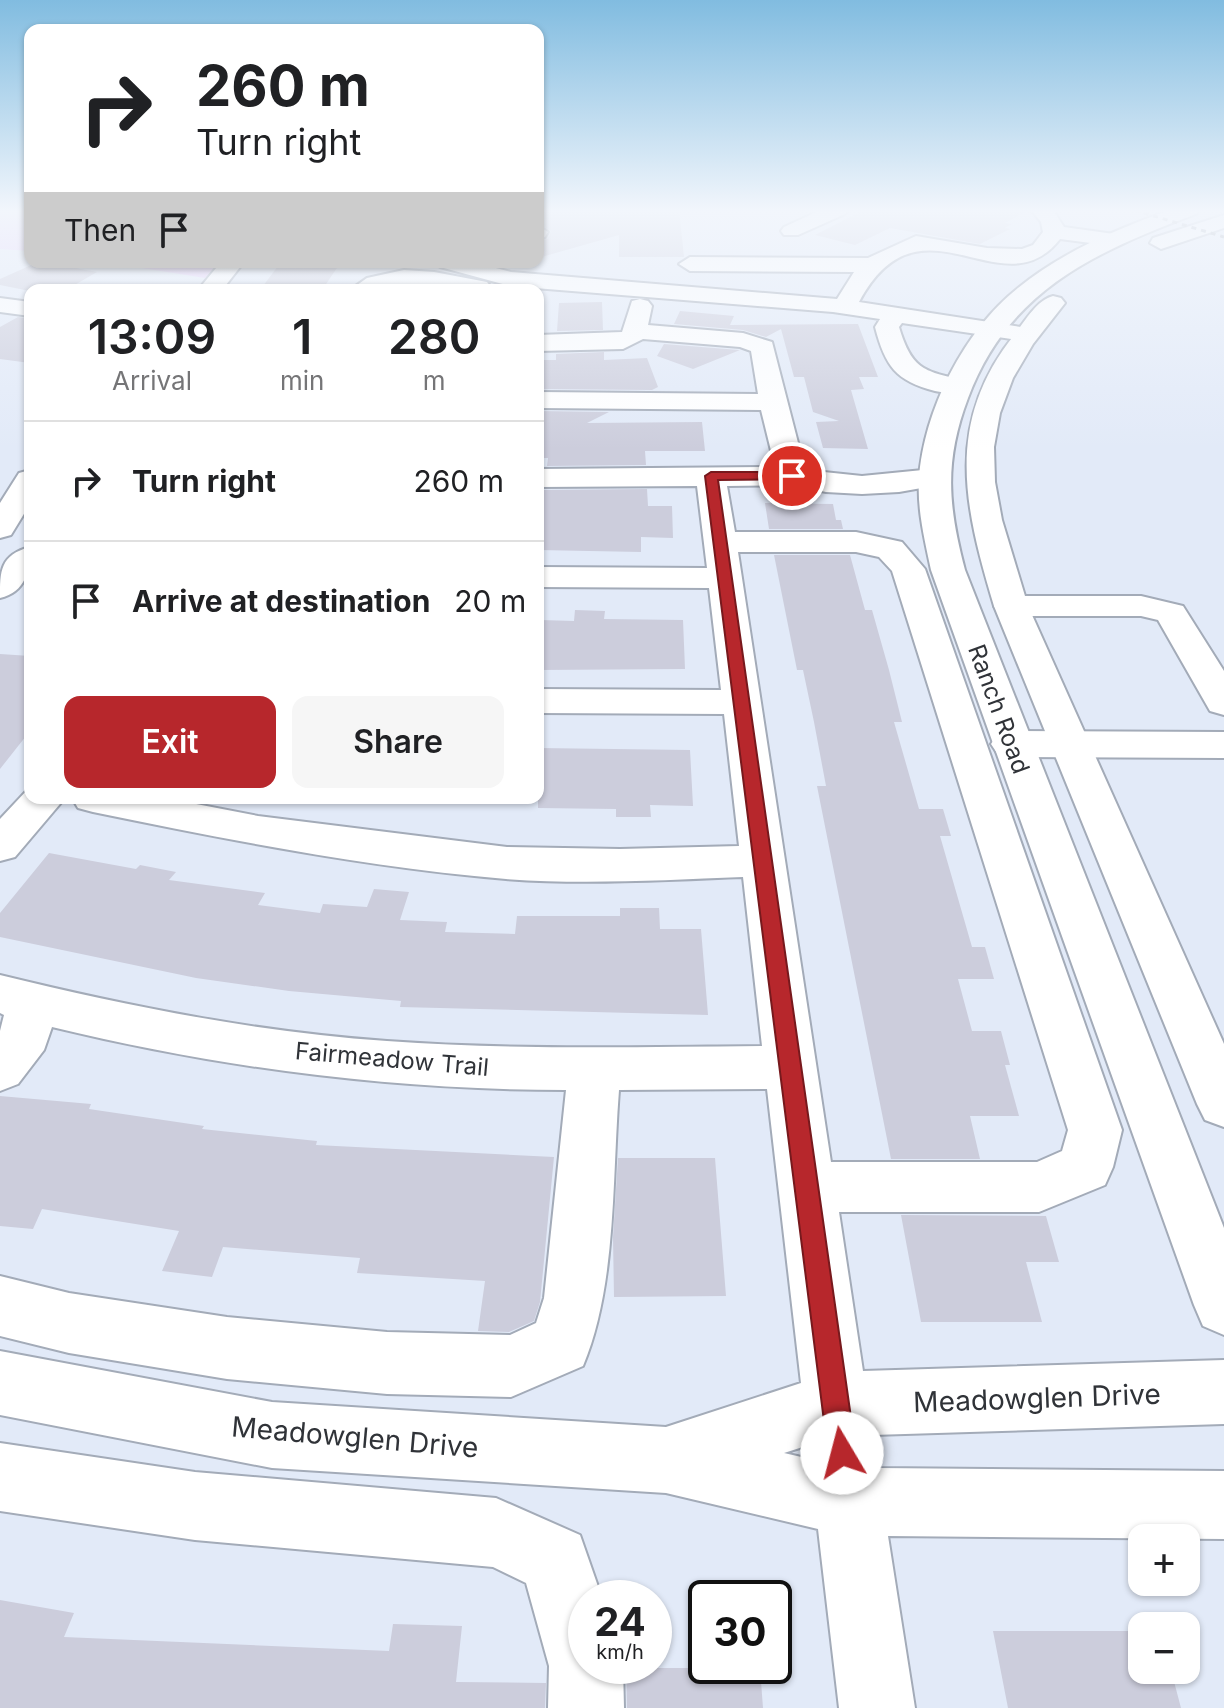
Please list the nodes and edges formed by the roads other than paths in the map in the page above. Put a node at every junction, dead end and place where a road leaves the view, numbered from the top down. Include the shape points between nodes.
1 (644, 290) edge
2 (648, 290) junction
3 (855, 290) edge
4 (1033, 290) edge
5 (1073, 290) edge
6 (0, 305) edge
7 (547, 306) edge
8 (845, 306) junction
9 (24, 308) edge
10 (897, 313) junction
11 (634, 331) junction
12 (1009, 332) junction
13 (544, 334) edge
14 (544, 343) edge
15 (957, 387) junction
16 (544, 400) edge
17 (773, 402) junction
18 (711, 476) junction
19 (792, 476) junction
20 (544, 478) edge
21 (933, 478) junction
22 (978, 480) junction
23 (24, 489) edge
24 (0, 528) edge
25 (24, 560) edge
26 (721, 560) junction
27 (544, 576) edge
28 (0, 588) edge
29 (1011, 606) junction
30 (544, 701) edge
31 (740, 702) junction
32 (1224, 703) edge
33 (1011, 744) junction
34 (1070, 744) junction
35 (1224, 745) edge
36 (38, 804) edge
37 (123, 804) edge
38 (0, 846) edge
39 (762, 861) junction
40 (16, 998) edge
41 (790, 1067) junction
42 (0, 1069) edge
43 (594, 1069) junction
44 (1224, 1104) edge
45 (806, 1187) junction
46 (1224, 1305) edge
47 (0, 1306) edge
48 (0, 1383) edge
49 (1224, 1392) edge
50 (835, 1404) junction
51 (666, 1460) junction
52 (0, 1477) edge
53 (849, 1502) junction
54 (1224, 1505) edge
55 (586, 1708) edge
56 (877, 1708) edge

1 - 2 street
2 - 8 street
2 - 11 street
3 - 8 street
4 - 12 street, Ranch Road via 1007,309
5 - 12 street, Ranch Road
6 - 9 street
7 - 13 street
8 - 10 street
10 - 12 street
10 - 15 street via 887,327 907,372 923,381
11 - 14 street via 623,341 607,344
11 - 17 street via 743,340 763,347
12 - 15 street, Ranch Road
12 - 22 street, Ranch Road via 986,413
15 - 21 street, Ranch Road
16 - 17 street
17 - 19 street
18 - 19 street
18 - 20 street
18 - 26 street
19 - 21 street via 815,483 904,484
21 - 22 street
21 - 33 street, Ranch Road via 948,570
22 - 29 street, Ranch Road via 987,533
23 - 24 street
25 - 28 street
26 - 27 street
26 - 31 street
26 - 45 street via 856,542 890,549 908,569 1095,1130 1085,1167 1039,1187
29 - 32 street via 1141,606 1171,613
29 - 34 street, Ranch Road
30 - 31 street
31 - 39 street
33 - 34 street
33 - 46 street, Ranch Road
34 - 35 street
34 - 44 street, Ranch Road
36 - 38 street
37 - 39 street via 258,831 507,863
39 - 41 street
40 - 42 street via 26,1035
40 - 43 street, Fairmeadow Trail via 184,1035 329,1057
41 - 43 street, Fairmeadow Trail
41 - 45 street
43 - 47 street via 574,1298 561,1344 511,1366 387,1363 227,1348 69,1323
45 - 50 street
48 - 51 street, Meadowglen Drive via 272,1435
49 - 50 street, Meadowglen Drive
50 - 51 street, Meadowglen Drive
50 - 53 street
51 - 53 street, Meadowglen Drive
52 - 55 street via 195,1506 496,1533 555,1560 586,1666
53 - 54 street, Meadowglen Drive
53 - 56 street

